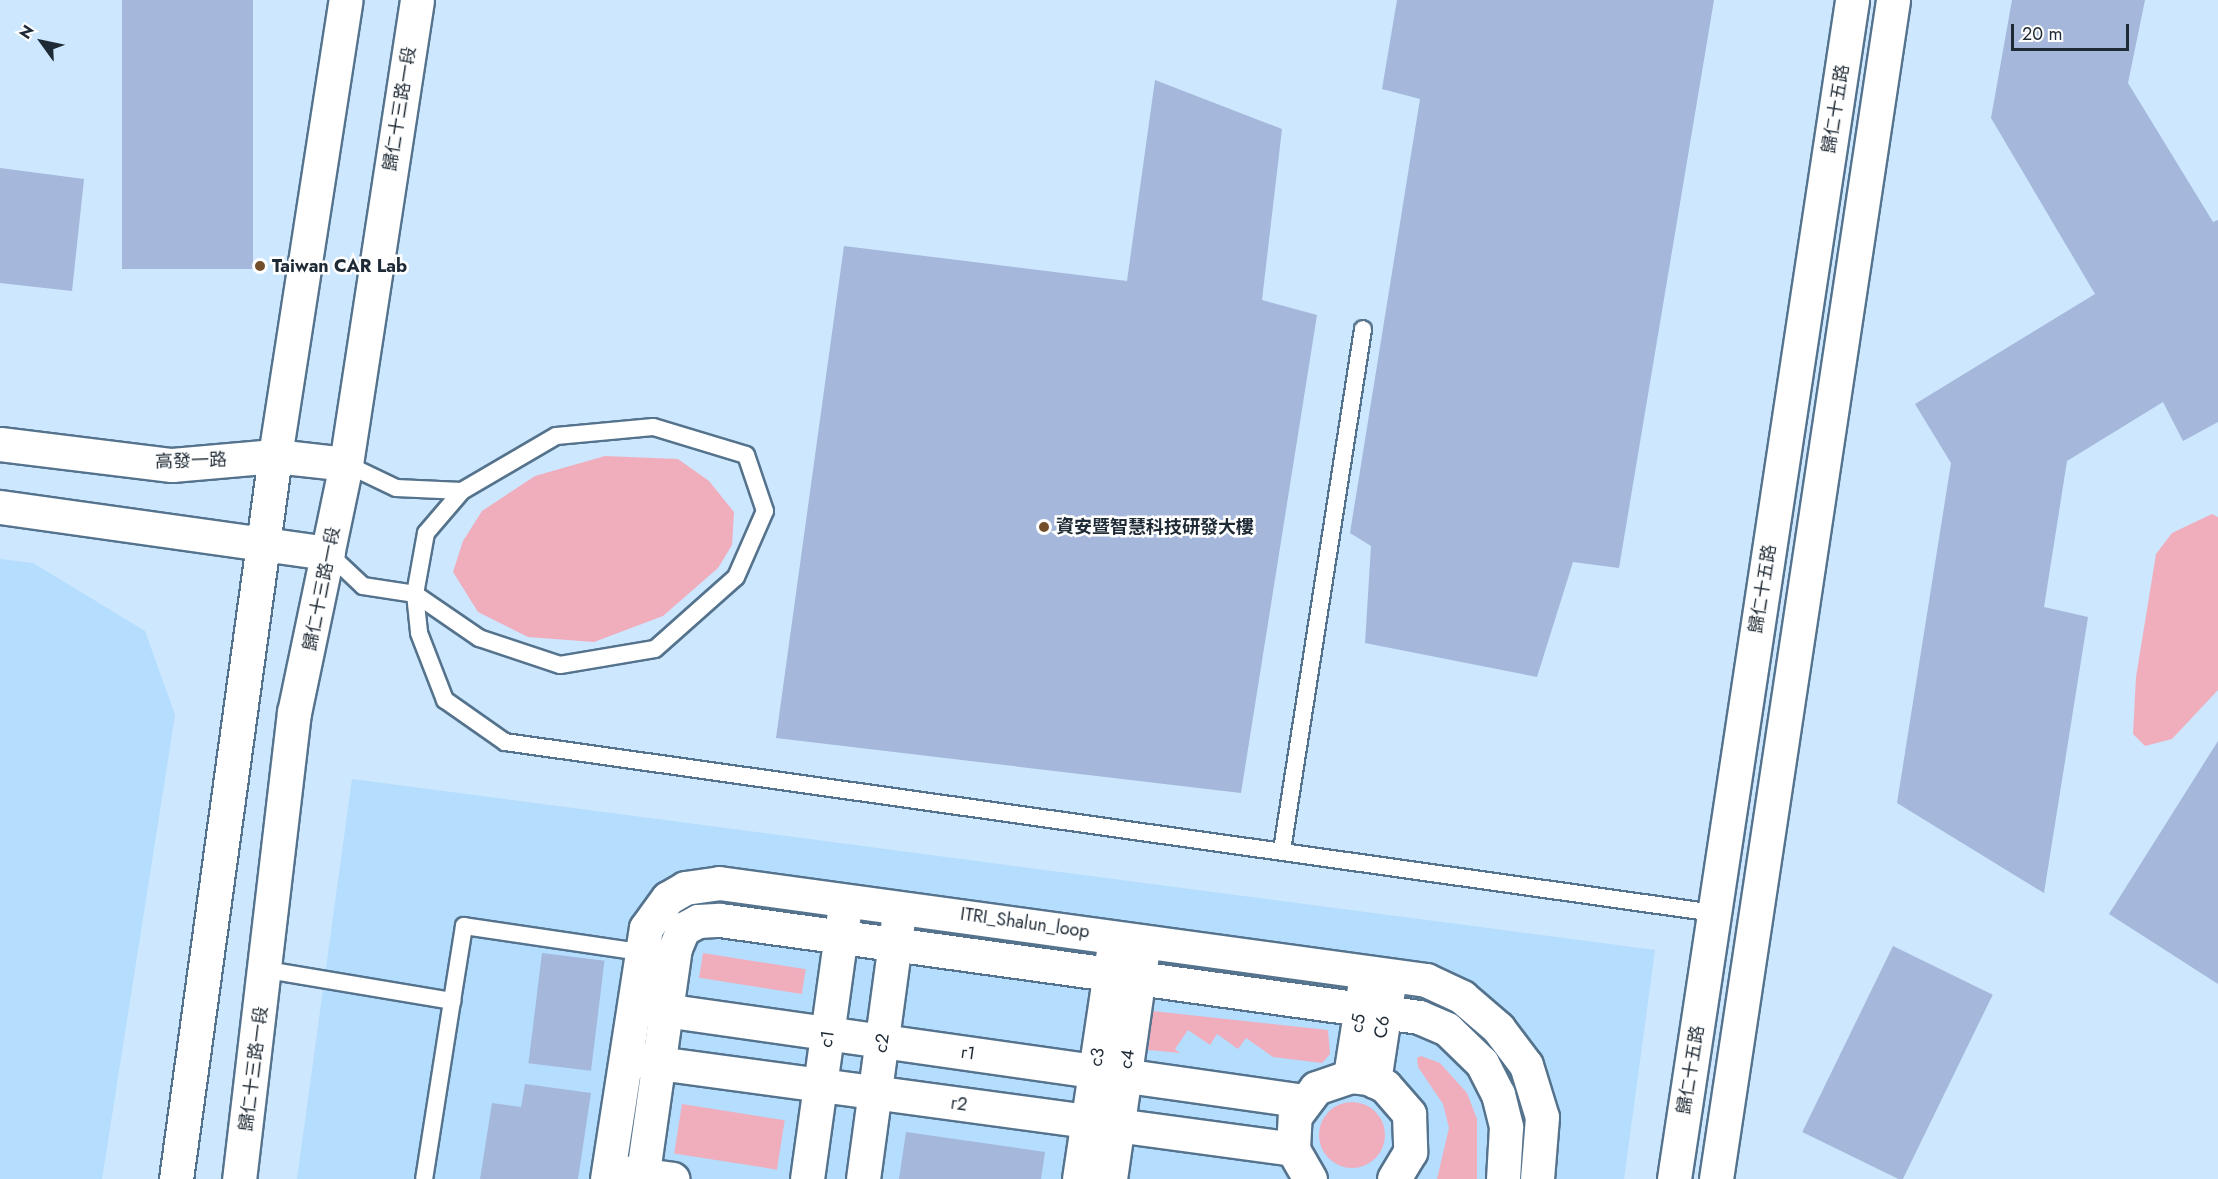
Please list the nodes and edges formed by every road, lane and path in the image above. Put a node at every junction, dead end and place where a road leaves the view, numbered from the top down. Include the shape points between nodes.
1 (346, 0) edge
2 (417, 0) edge
3 (1852, 0) edge
4 (1893, 0) edge
5 (1363, 329) dead end
6 (0, 444) edge
7 (275, 456) junction
8 (346, 464) junction
9 (462, 491) junction
10 (0, 507) edge
11 (266, 542) junction
12 (328, 553) junction
13 (415, 594) junction
14 (1282, 849) junction
15 (846, 898) junction
16 (900, 906) junction
17 (1714, 913) junction
18 (841, 934) junction
19 (1130, 937) junction
20 (895, 942) junction
21 (641, 952) junction
22 (267, 970) junction
23 (1379, 971) junction
24 (1124, 974) junction
25 (452, 1001) junction
26 (633, 1005) junction
27 (1372, 1010) junction
28 (666, 1011) junction
29 (827, 1033) junction
30 (882, 1041) junction
31 (625, 1058) junction
32 (658, 1063) junction
33 (1110, 1073) junction
34 (1362, 1078) junction
35 (820, 1085) junction
36 (875, 1092) junction
37 (1304, 1101) junction
38 (1102, 1123) junction
39 (1293, 1149) junction
40 (607, 1174) edge
41 (653, 1178) edge
42 (177, 1179) edge
43 (240, 1179) edge
44 (424, 1179) edge
45 (807, 1179) edge
46 (863, 1179) edge
47 (1079, 1179) edge
48 (1110, 1179) edge
49 (1310, 1179) edge
50 (1394, 1179) edge
51 (1503, 1179) edge
52 (1537, 1179) edge
53 (1674, 1179) edge
54 (1716, 1179) edge

1 - 7 street
2 - 8 street, 歸仁十三路一段
3 - 17 street, 歸仁十五路
4 - 54 street
5 - 14 lane
6 - 7 street, 高發一路 via 172,465
7 - 8 street, 高發一路
7 - 11 street
8 - 9 lane via 396,488
8 - 12 street, 歸仁十三路一段
9 - 13 lane via 426,533
9 - 13 lane via 556,436 653,427 746,455 765,511 736,577 655,649 560,665 479,638
10 - 11 street
11 - 12 street
11 - 42 street
12 - 13 lane via 363,586
12 - 22 street, 歸仁十三路一段 via 294,712
13 - 14 lane via 419,633 445,700 505,742
14 - 17 lane
15 - 16 street, ITRI_Shalun_loop
15 - 18 street, c1
15 - 21 street, ITRI_Shalun_loop via 719,883 685,888 656,910 646,928
16 - 19 street, ITRI_Shalun_loop
16 - 20 street, c2
17 - 53 street, 歸仁十五路
18 - 20 street, ITRI_Shalun_loop
18 - 28 street, ITRI_Shalun_loop via 698,921 683,929 675,948
18 - 29 street, c1
19 - 23 street, ITRI_Shalun_loop
19 - 24 street
20 - 24 street, ITRI_Shalun_loop
20 - 30 street, c2
21 - 25 lane via 464,927
21 - 26 street, ITRI_Shalun_loop
22 - 25 lane
22 - 43 street, 歸仁十三路一段
23 - 27 street, c5
23 - 52 street, ITRI_Shalun_loop via 1425,980 1462,997 1498,1028 1526,1065 1542,1117
24 - 27 street, ITRI_Shalun_loop
24 - 33 street, c4
25 - 44 lane
26 - 28 street, r1
26 - 31 street, ITRI_Shalun_loop
27 - 34 street, c5
27 - 51 street, ITRI_Shalun_loop via 1419,1017 1447,1029 1482,1063 1498,1095 1506,1127
28 - 29 street, r1
28 - 32 street, ITRI_Shalun_loop
29 - 30 street, r1
29 - 35 street, c1
30 - 33 street, r1
30 - 36 street, c2
31 - 32 street, r2
31 - 40 street, ITRI_Shalun_loop
32 - 35 street, r2
32 - 41 street, ITRI_Shalun_loop
33 - 37 street, r1
33 - 38 street, c4
34 - 37 street via 1316,1088
34 - 50 street via 1400,1098 1410,1124 1410,1152
35 - 36 street, r2
35 - 45 street, c1
36 - 38 street, r2
36 - 46 street, c2
37 - 39 street via 1294,1124
38 - 39 street, r2
38 - 47 street
38 - 48 street, c4
39 - 49 street
40 - 41 street

